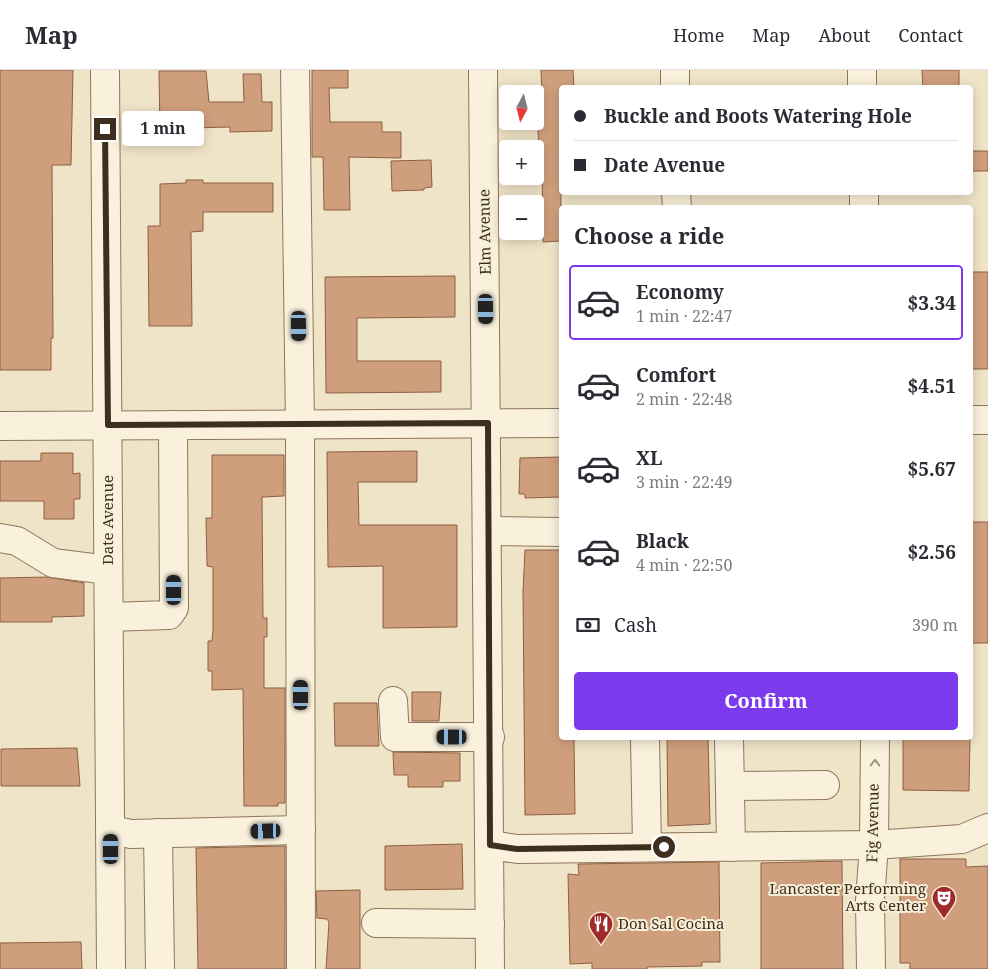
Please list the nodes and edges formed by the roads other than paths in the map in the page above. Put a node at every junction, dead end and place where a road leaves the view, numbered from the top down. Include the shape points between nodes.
1 (105, 70) edge
2 (295, 70) edge
3 (483, 70) edge
4 (675, 70) edge
5 (862, 70) edge
6 (675, 85) edge
7 (862, 85) edge
8 (973, 420) edge
9 (988, 420) edge
10 (488, 423) junction
11 (559, 423) edge
12 (300, 424) junction
13 (108, 425) junction
14 (173, 425) junction
15 (0, 426) edge
16 (489, 531) junction
17 (559, 532) edge
18 (0, 538) edge
19 (108, 570) junction
20 (109, 617) junction
21 (393, 701) dead end
22 (490, 737) junction
23 (645, 740) edge
24 (729, 740) edge
25 (875, 740) edge
26 (825, 785) dead end
27 (730, 786) junction
28 (988, 828) edge
29 (111, 830) junction
30 (301, 830) junction
31 (158, 834) junction
32 (490, 845) junction
33 (874, 845) junction
34 (647, 847) junction
35 (731, 847) junction
36 (376, 924) dead end
37 (490, 924) junction
38 (111, 969) edge
39 (160, 969) edge
40 (301, 969) edge
41 (490, 969) edge
42 (871, 969) edge

1 - 13 street, Date Avenue
2 - 12 street
3 - 10 street, Elm Avenue
4 - 6 street
5 - 7 street
8 - 9 street
10 - 11 street
10 - 12 street
10 - 16 street, Elm Avenue
12 - 14 street
12 - 30 street
13 - 14 street
13 - 15 street
13 - 19 street, Date Avenue
14 - 20 street via 174,608 169,614
16 - 17 street
16 - 22 street, Elm Avenue
18 - 19 street via 18,541 53,563
19 - 20 street, Date Avenue
20 - 29 street, Date Avenue
21 - 22 street via 395,737
22 - 32 street, Elm Avenue
23 - 34 street
24 - 27 street
33 -> 25 street, Fig Avenue
26 - 27 street
27 - 35 street
28 - 33 street via 962,839
29 - 31 street
29 - 38 street, Date Avenue
30 - 31 street
30 - 40 street
31 - 39 street
32 - 34 street via 517,849
32 - 37 street, Elm Avenue
33 - 35 street
33 - 42 street, Fig Avenue via 870,900
34 - 35 street
36 - 37 street
37 - 41 street, Elm Avenue

